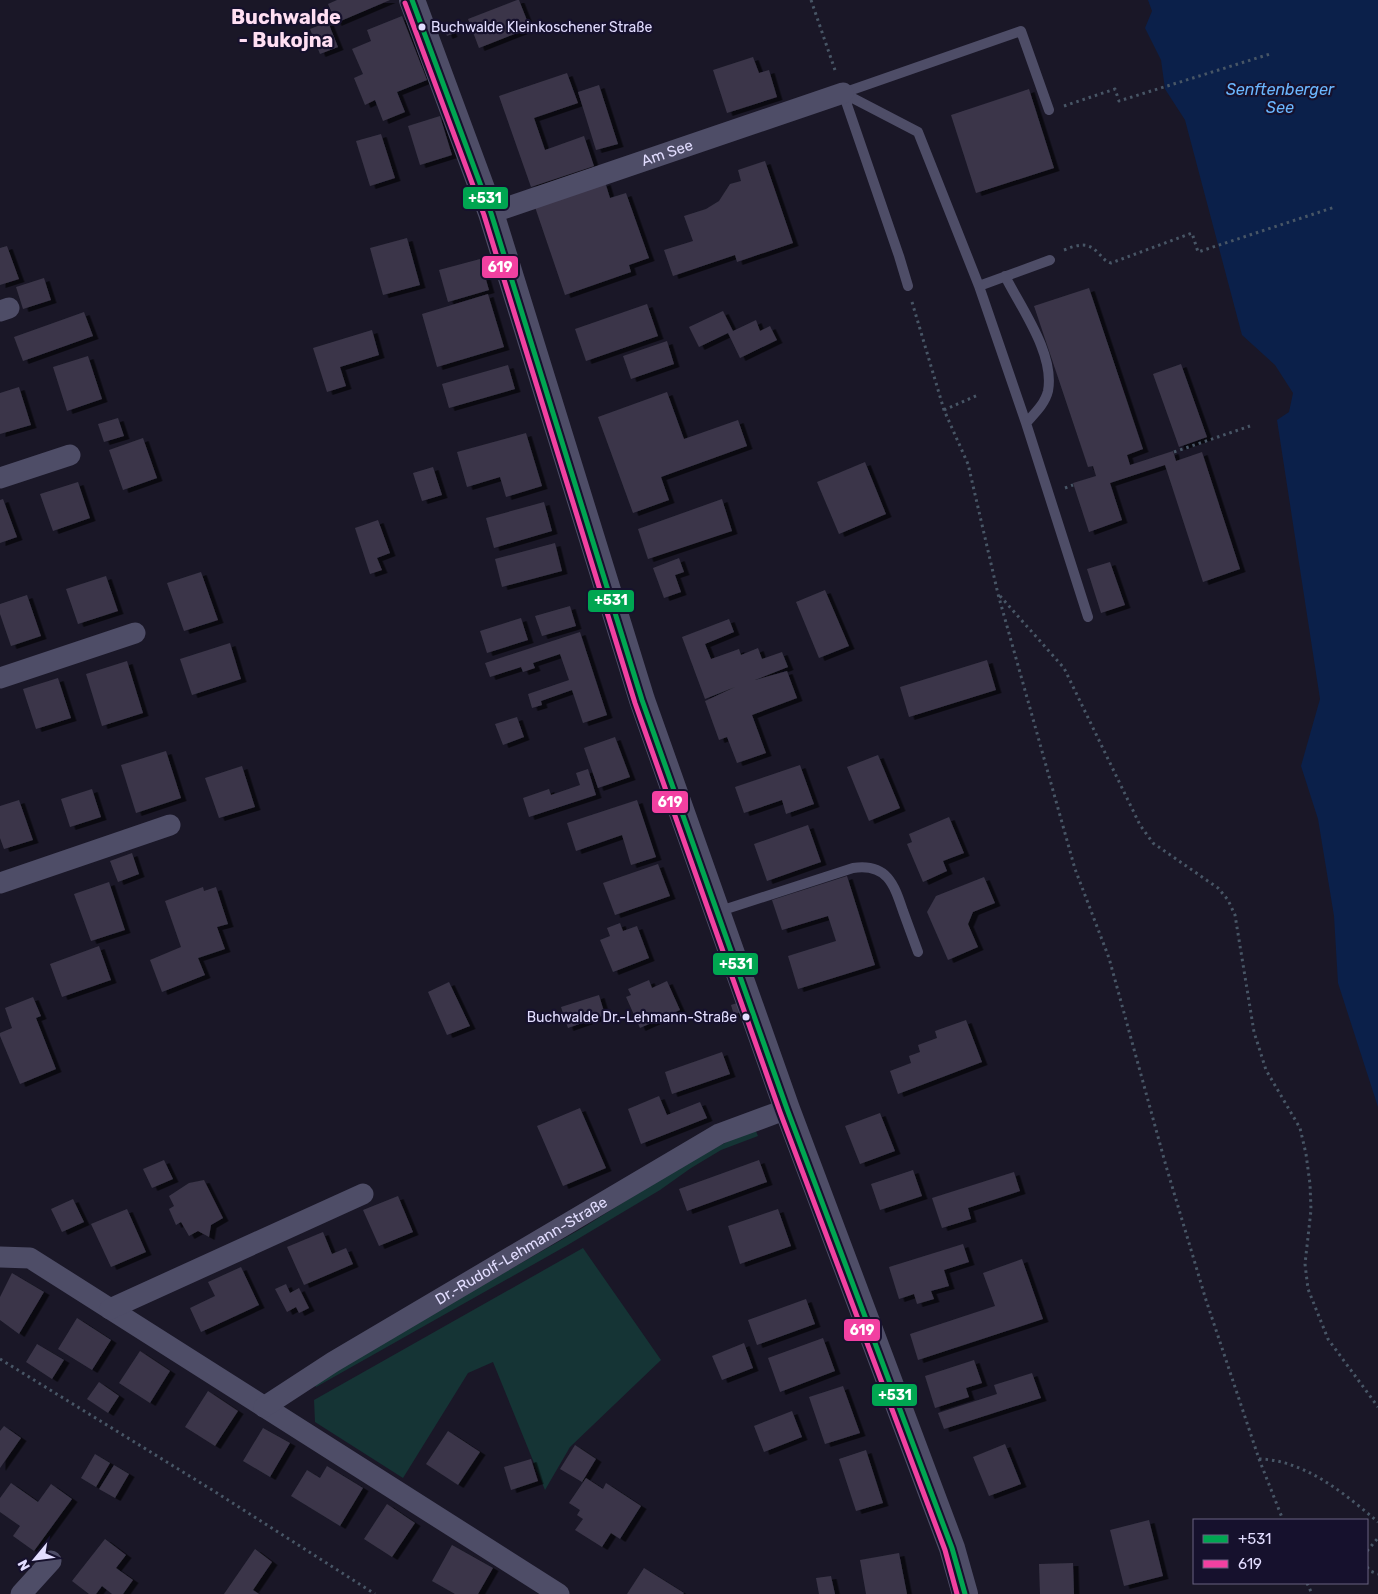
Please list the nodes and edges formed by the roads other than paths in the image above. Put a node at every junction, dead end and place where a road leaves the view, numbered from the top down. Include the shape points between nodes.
1 (412, 0) edge
2 (842, 93) junction
3 (1049, 110) road end
4 (491, 213) junction
5 (1050, 260) road end
6 (1005, 276) junction
7 (908, 286) road end
8 (979, 286) junction
9 (1026, 423) junction
10 (70, 454) dead end
11 (0, 478) edge
12 (1088, 617) dead end
13 (135, 633) dead end
14 (0, 678) edge
15 (170, 825) dead end
16 (0, 883) edge
17 (717, 912) junction
18 (918, 952) dead end
19 (787, 1109) junction
20 (363, 1194) dead end
21 (0, 1257) edge
22 (110, 1309) junction
23 (264, 1407) junction
24 (51, 1561) dead end
25 (21, 1594) edge
26 (559, 1594) edge
27 (965, 1594) edge

1 - 4 street
2 - 3 lane via 1021,30
2 - 4 street, Am See
2 - 7 lane
2 - 8 lane via 918,132
4 - 17 street via 642,700
5 - 6 lane
6 - 8 lane
6 - 9 lane via 1039,338 1045,356 1048,392
8 - 9 lane
9 - 12 lane
10 - 11 street
13 - 14 street
15 - 16 street
17 - 18 lane via 853,868 873,869 894,884
17 - 19 street
19 - 23 street, Dr.-Rudolf-Lehmann-Straße via 719,1134 333,1362
19 - 27 street via 952,1548
20 - 22 street
21 - 22 street via 30,1258
22 - 23 street
23 - 26 street
24 - 25 street

